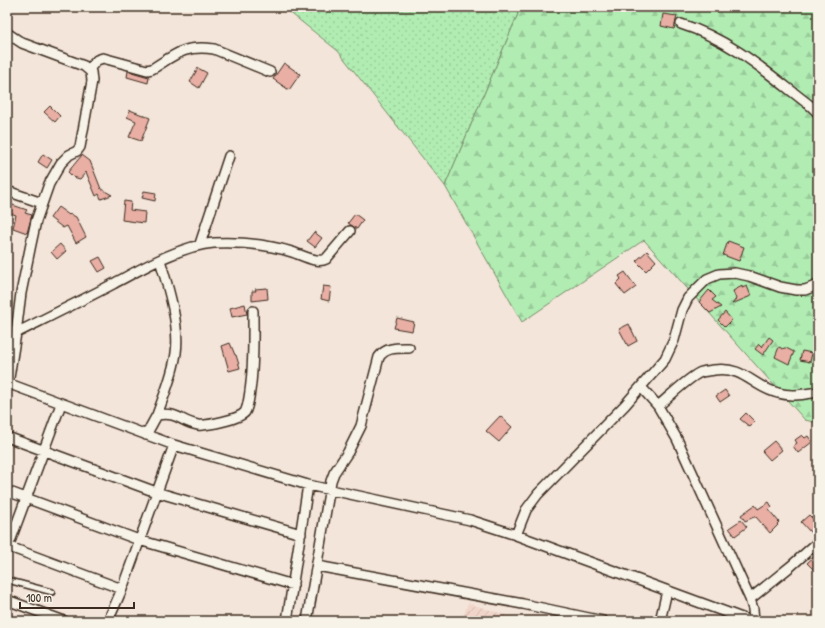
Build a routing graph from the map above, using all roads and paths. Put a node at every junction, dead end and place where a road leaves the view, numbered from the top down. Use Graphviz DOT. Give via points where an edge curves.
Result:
graph roads {
  1 [pos="681,24"];
  2 [pos="7,33"];
  3 [pos="89,69"];
  4 [pos="270,72"];
  5 [pos="818,113"];
  6 [pos="229,156"];
  7 [pos="7,191"];
  8 [pos="42,203"];
  9 [pos="350,231"];
  10 [pos="200,244"];
  11 [pos="160,260"];
  12 [pos="818,285"];
  13 [pos="254,311"];
  14 [pos="16,333"];
  15 [pos="408,348"];
  16 [pos="8,384"];
  17 [pos="641,387"];
  18 [pos="818,392"];
  19 [pos="60,404"];
  20 [pos="658,406"];
  21 [pos="157,415"];
  22 [pos="146,435"];
  23 [pos="7,437"];
  24 [pos="174,445"];
  25 [pos="43,450"];
  26 [pos="308,485"];
  27 [pos="329,490"];
  28 [pos="7,491"];
  29 [pos="156,492"];
  30 [pos="26,498"];
  31 [pos="301,534"];
  32 [pos="516,535"];
  33 [pos="139,540"];
  34 [pos="818,542"];
  35 [pos="7,546"];
  36 [pos="316,566"];
  37 [pos="7,580"];
  38 [pos="293,585"];
  39 [pos="122,589"];
  40 [pos="667,591"];
  41 [pos="52,592"];
  42 [pos="750,599"];
  43 [pos="7,600"];
  44 [pos="64,621"];
  45 [pos="108,621"];
  46 [pos="287,621"];
  47 [pos="307,621"];
  48 [pos="603,621"];
  49 [pos="660,621"];
  50 [pos="750,621"];
  51 [pos="754,621"];
  1 -- 5 [label="street" via="713,36 737,50"];
  2 -- 3 [label="street" via="22,44"];
  3 -- 4 [label="street" via="97,60 103,58 147,70 187,49 207,48"];
  3 -- 8 [label="street" via="92,81 80,148 61,163"];
  6 -- 10 [label="street"];
  7 -- 8 [label="street"];
  8 -- 14 [label="street" via="22,286"];
  9 -- 10 [label="street" via="323,261 268,245"];
  10 -- 11 [label="street"];
  11 -- 14 [label="street"];
  11 -- 21 [label="street" via="176,324 176,352"];
  12 -- 17 [label="street" via="796,290 735,273 719,274 707,279 688,298 680,315 669,353"];
  13 -- 21 [label="street" via="253,370 248,402 243,414 198,425 167,413"];
  14 -- 16 [label="street"];
  15 -- 27 [label="street" via="390,349 379,357 361,426 334,473"];
  16 -- 19 [label="street"];
  17 -- 20 [label="street"];
  17 -- 32 [label="street" via="538,494 526,510"];
  18 -- 20 [label="street" via="793,395 777,393 738,372 720,369 694,376"];
  19 -- 22 [label="street"];
  19 -- 25 [label="street"];
  20 -- 42 [label="street" via="677,439"];
  21 -- 22 [label="street"];
  22 -- 24 [label="street"];
  23 -- 25 [label="street"];
  24 -- 26 [label="street"];
  24 -- 29 [label="street"];
  25 -- 29 [label="street"];
  25 -- 30 [label="street"];
  26 -- 27 [label="street"];
  26 -- 31 [label="street"];
  27 -- 32 [label="street" via="470,520"];
  27 -- 36 [label="street"];
  28 -- 30 [label="street"];
  29 -- 31 [label="street"];
  29 -- 33 [label="street"];
  30 -- 33 [label="street"];
  30 -- 35 [label="street"];
  31 -- 38 [label="street"];
  32 -- 40 [label="street"];
  33 -- 38 [label="street"];
  33 -- 39 [label="street"];
  34 -- 42 [label="street"];
  35 -- 39 [label="street"];
  36 -- 47 [label="street"];
  36 -- 48 [label="street"];
  37 -- 41 [label="lane"];
  38 -- 46 [label="street"];
  39 -- 45 [label="street"];
  40 -- 49 [label="street"];
  40 -- 50 [label="street"];
  42 -- 51 [label="street"];
  43 -- 44 [label="street"];
}
